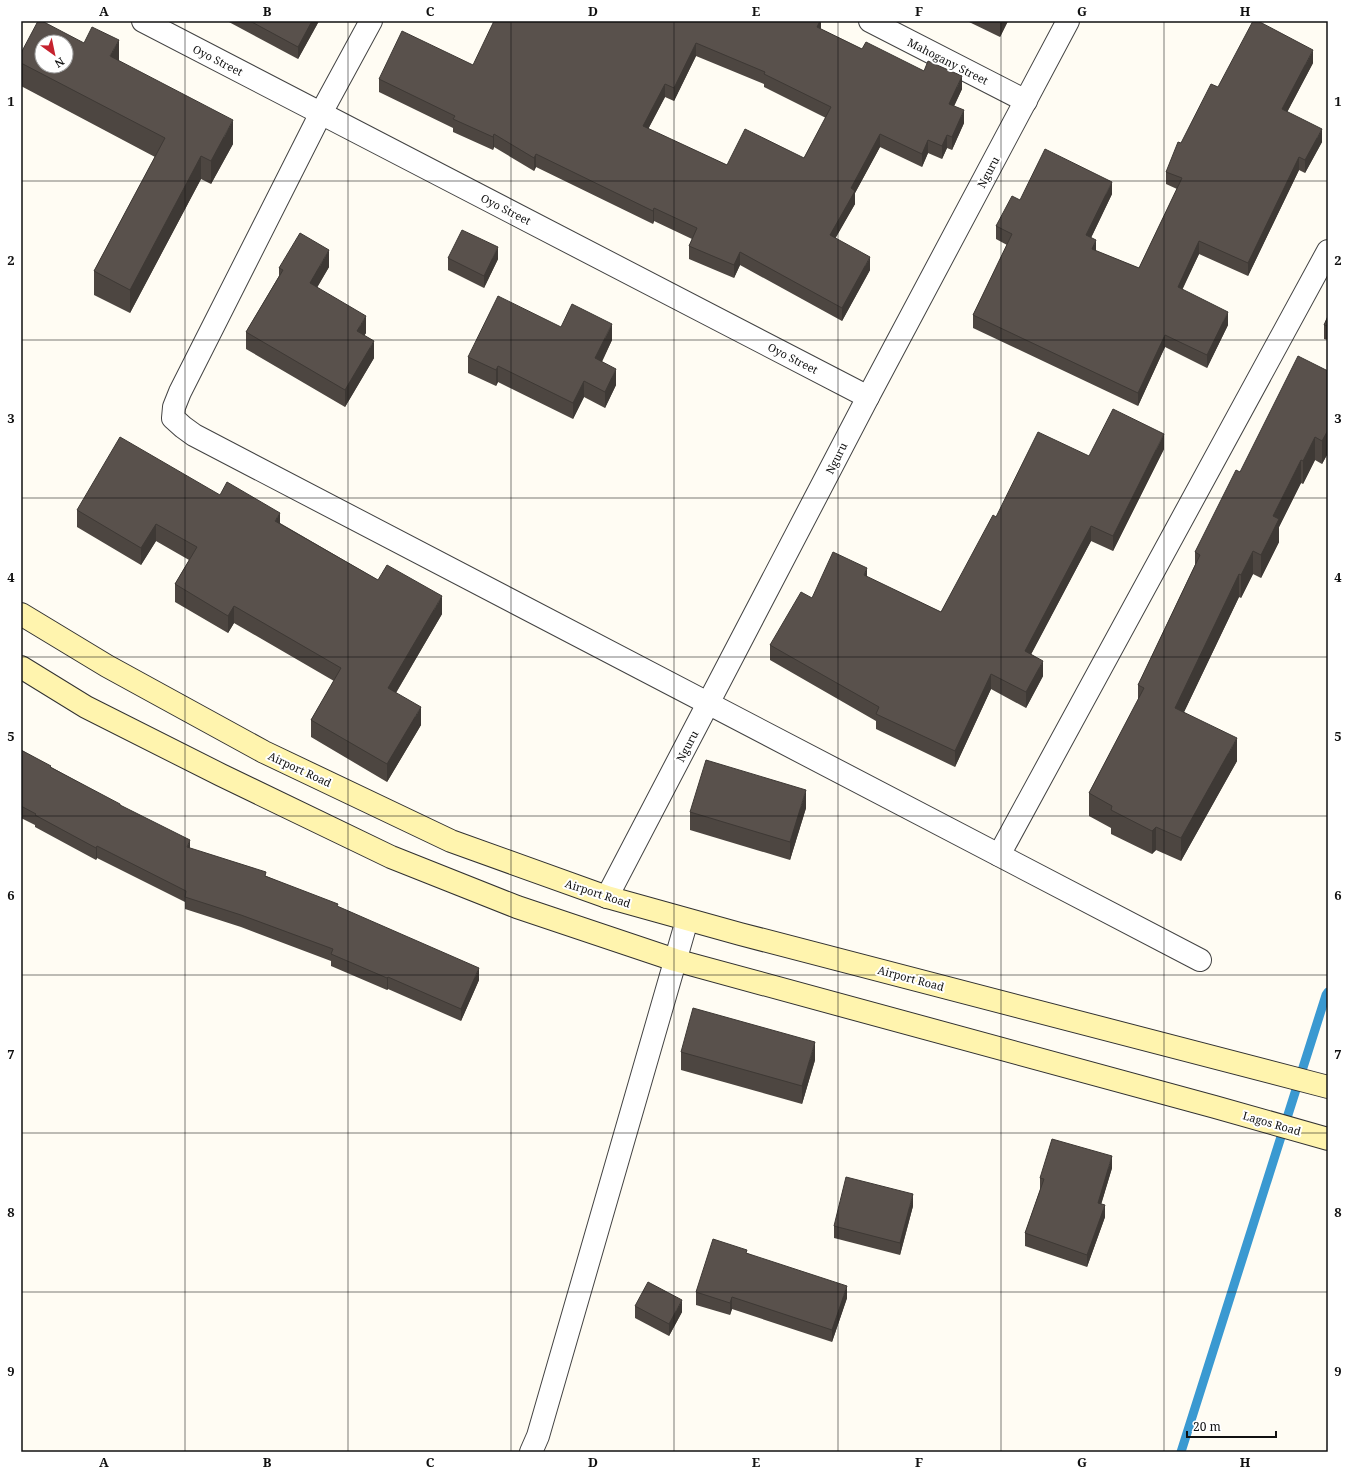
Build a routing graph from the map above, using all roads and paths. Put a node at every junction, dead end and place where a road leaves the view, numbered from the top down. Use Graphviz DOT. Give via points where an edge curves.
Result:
graph roads {
  1 [pos="143,21"];
  2 [pos="371,21"];
  3 [pos="870,21"];
  4 [pos="1068,21"];
  5 [pos="1026,101"];
  6 [pos="321,113"];
  7 [pos="1328,252"];
  8 [pos="868,397"];
  9 [pos="21,614"];
  10 [pos="21,667"];
  11 [pos="708,704"];
  12 [pos="999,855"];
  13 [pos="607,897"];
  14 [pos="687,920"];
  15 [pos="675,960"];
  16 [pos="1200,960"];
  17 [pos="1328,1087"];
  18 [pos="1328,1139"];
  19 [pos="531,1452"];
  1 -- 6 [label="street, Oyo Street"];
  2 -- 6 [label="street"];
  3 -- 5 [label="street, Mahogany Street"];
  4 -- 5 [label="street, Nguru"];
  5 -- 8 [label="street, Nguru"];
  6 -- 8 [label="street, Oyo Street"];
  6 -- 11 [label="street" via="180,392 173,418 194,435"];
  7 -- 12 [label="street"];
  8 -- 11 [label="street, Nguru"];
  9 -- 13 [label="main road, Airport Road" via="107,666 264,752 451,841"];
  10 -- 15 [label="main road" via="86,707 391,857 517,907"];
  11 -- 12 [label="street"];
  11 -- 13 [label="street, Nguru"];
  12 -- 16 [label="street"];
  13 -- 14 [label="main road, Airport Road"];
  14 -- 15 [label="street"];
  14 -- 17 [label="main road, Airport Road"];
  15 -- 18 [label="main road, Lagos Road"];
  15 -- 19 [label="street"];
}
